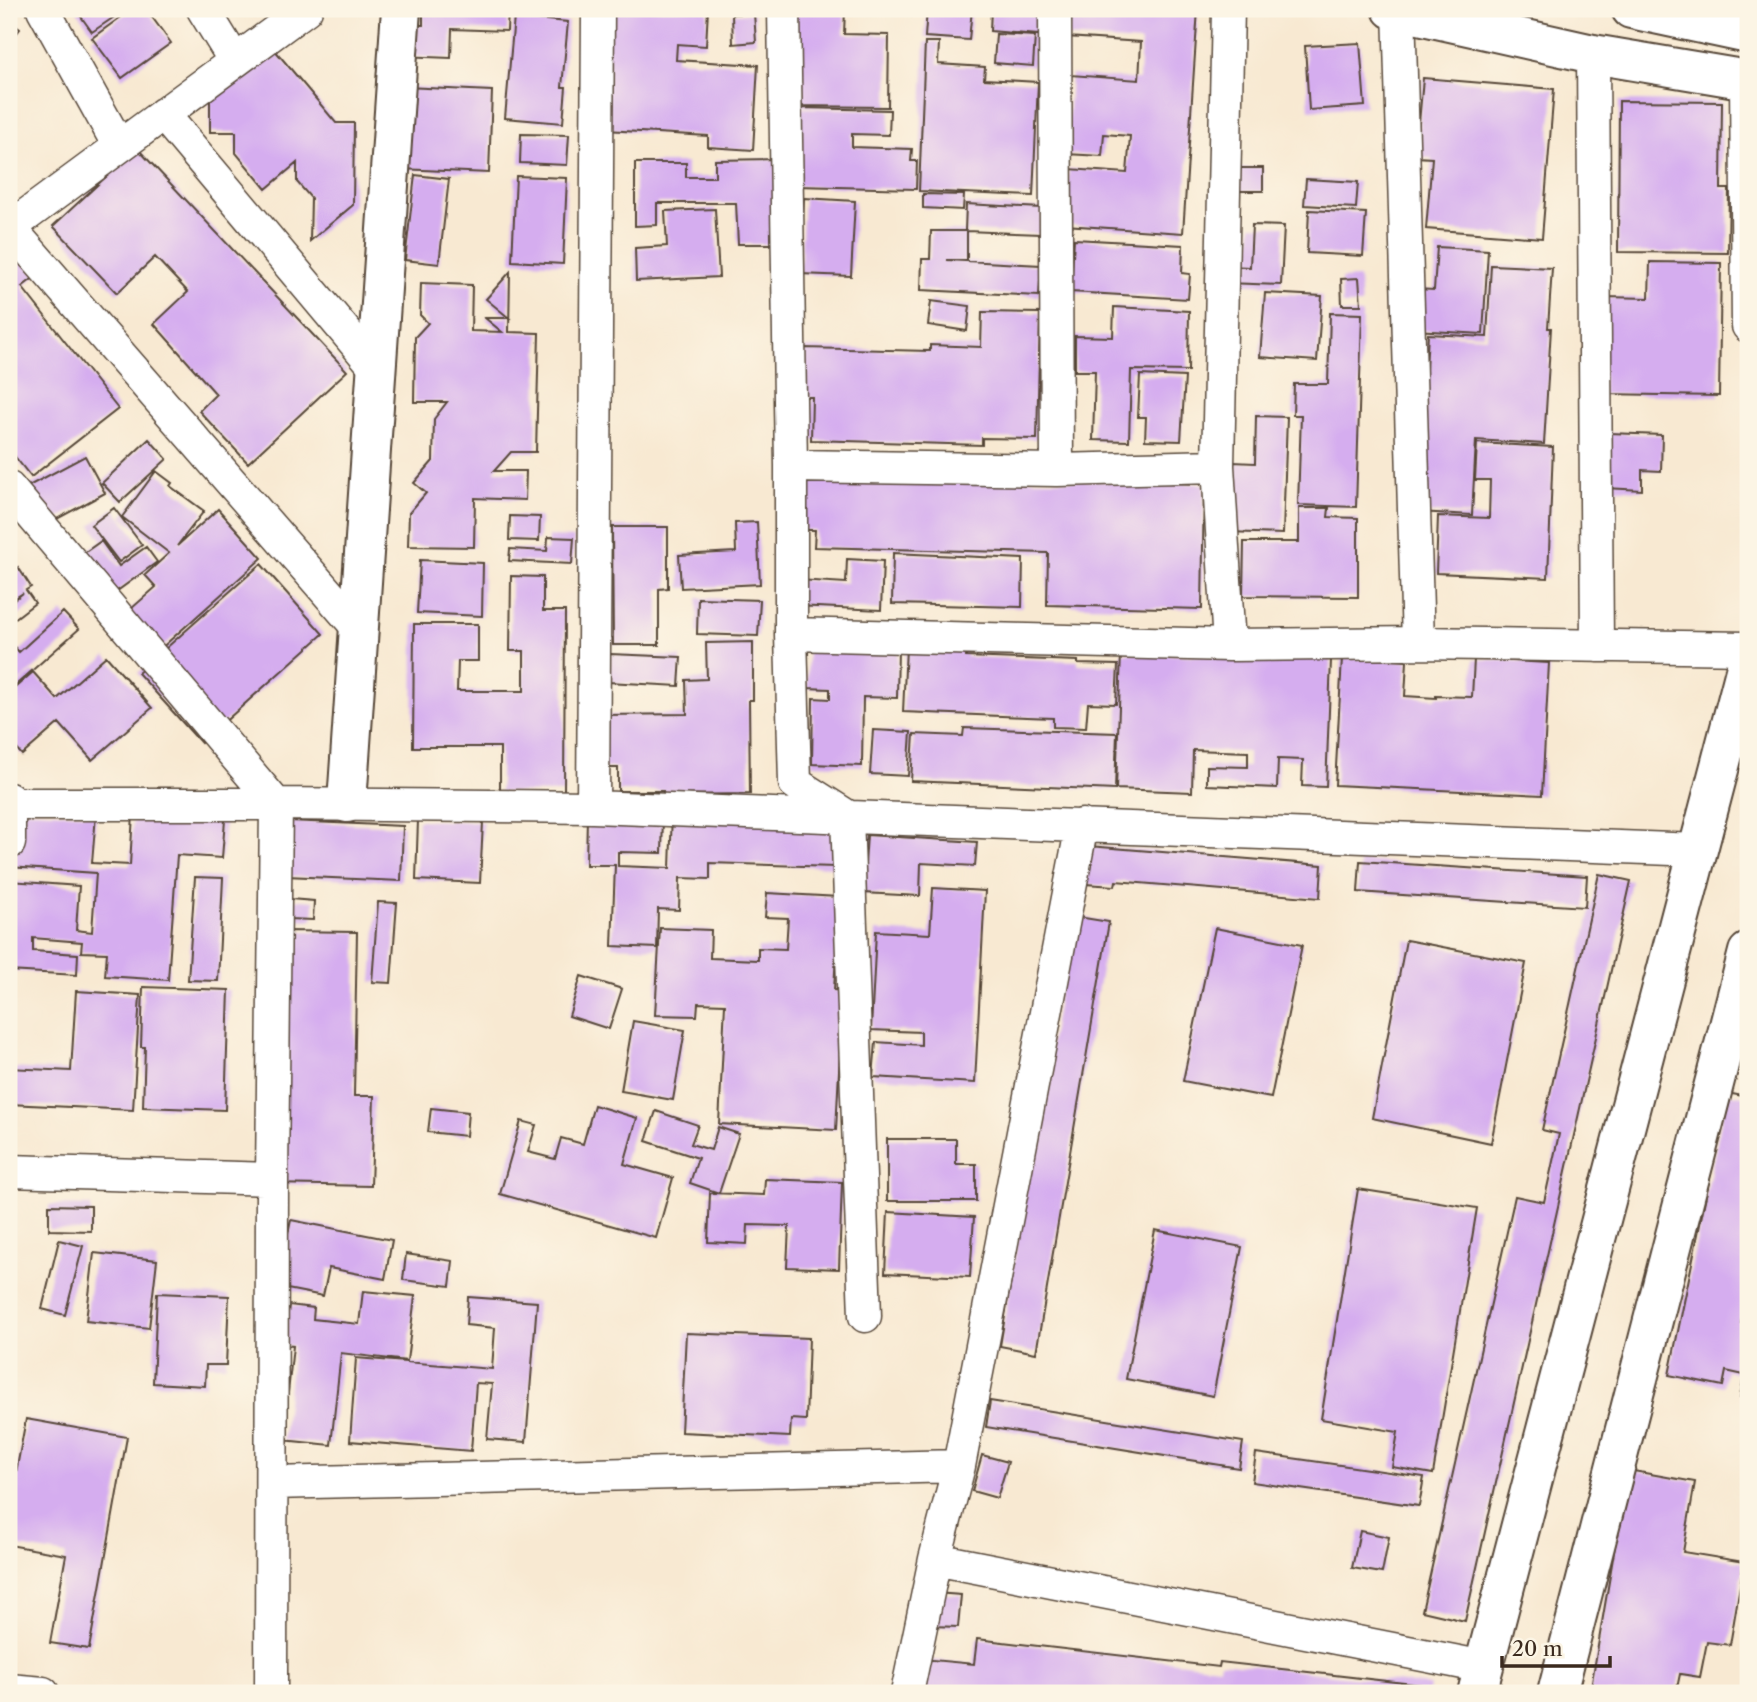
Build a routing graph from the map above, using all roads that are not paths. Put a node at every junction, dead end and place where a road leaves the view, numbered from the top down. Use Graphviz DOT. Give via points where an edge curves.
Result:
graph roads {
  1 [pos="43,9"];
  2 [pos="203,9"];
  3 [pos="306,9"];
  4 [pos="401,9"];
  5 [pos="598,9"];
  6 [pos="784,9"];
  7 [pos="1055,9"];
  8 [pos="1228,9"];
  9 [pos="1397,9"];
  10 [pos="1631,9"];
  11 [pos="1748,34"];
  12 [pos="1593,54"];
  13 [pos="235,61"];
  14 [pos="1747,80"];
  15 [pos="163,114"];
  16 [pos="119,146"];
  17 [pos="9,227"];
  18 [pos="1748,326"];
  19 [pos="376,368"];
  20 [pos="791,466"];
  21 [pos="1218,466"];
  22 [pos="1056,470"];
  23 [pos="9,488"];
  24 [pos="359,628"];
  25 [pos="791,634"];
  26 [pos="1418,643"];
  27 [pos="1228,645"];
  28 [pos="1597,646"];
  29 [pos="1748,648"];
  30 [pos="1748,659"];
  31 [pos="9,803"];
  32 [pos="347,803"];
  33 [pos="276,804"];
  34 [pos="593,807"];
  35 [pos="847,816"];
  36 [pos="1082,825"];
  37 [pos="9,843"];
  38 [pos="1698,850"];
  39 [pos="1748,952"];
  40 [pos="9,1171"];
  41 [pos="272,1179"];
  42 [pos="865,1317"];
  43 [pos="959,1466"];
  44 [pos="272,1483"];
  45 [pos="935,1559"];
  46 [pos="1480,1680"];
  47 [pos="9,1690"];
  48 [pos="43,1693"];
  49 [pos="271,1693"];
  50 [pos="907,1693"];
  51 [pos="1557,1693"];
  1 -- 16 [label="street"];
  2 -- 13 [label="street"];
  3 -- 13 [label="street"];
  4 -- 19 [label="main road"];
  5 -- 34 [label="street"];
  6 -- 20 [label="street"];
  7 -- 22 [label="street"];
  8 -- 21 [label="street"];
  9 -- 12 [label="main road"];
  9 -- 26 [label="street"];
  10 -- 11 [label="main road"];
  12 -- 14 [label="main road"];
  12 -- 28 [label="street"];
  13 -- 15 [label="street"];
  14 -- 18 [label="street"];
  15 -- 16 [label="street"];
  15 -- 19 [label="street"];
  16 -- 17 [label="street"];
  17 -- 24 [label="street"];
  19 -- 24 [label="main road"];
  20 -- 22 [label="street"];
  20 -- 25 [label="street"];
  21 -- 22 [label="street"];
  21 -- 27 [label="street"];
  23 -- 33 [label="street"];
  24 -- 32 [label="main road"];
  25 -- 27 [label="street"];
  25 -- 35 [label="street" via="796,783"];
  26 -- 27 [label="street"];
  26 -- 28 [label="street"];
  28 -- 29 [label="street"];
  30 -- 38 [label="main road"];
  31 -- 33 [label="street"];
  31 -- 37 [label="street"];
  32 -- 33 [label="street"];
  32 -- 34 [label="street"];
  33 -- 41 [label="street"];
  34 -- 35 [label="street"];
  35 -- 36 [label="street"];
  35 -- 42 [label="street"];
  36 -- 38 [label="street"];
  36 -- 43 [label="street"];
  38 -- 46 [label="main road"];
  39 -- 51 [label="main road"];
  40 -- 41 [label="street"];
  41 -- 44 [label="street"];
  43 -- 44 [label="street"];
  43 -- 45 [label="street"];
  44 -- 49 [label="street"];
  45 -- 46 [label="street"];
  45 -- 50 [label="street"];
  47 -- 48 [label="street"];
}
